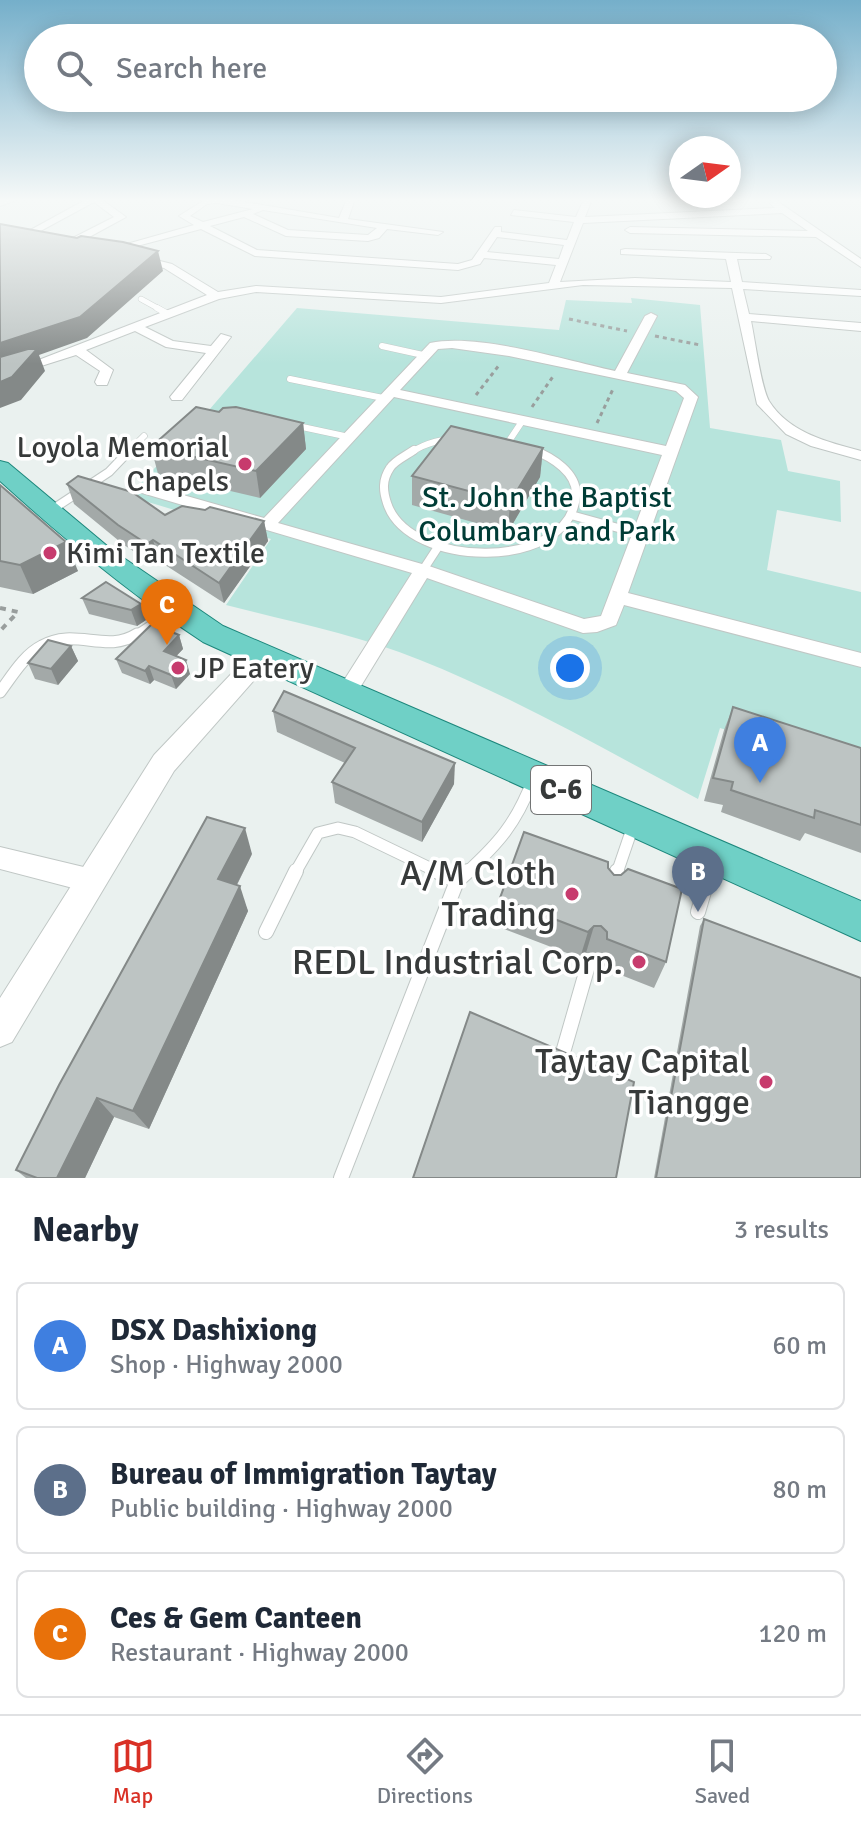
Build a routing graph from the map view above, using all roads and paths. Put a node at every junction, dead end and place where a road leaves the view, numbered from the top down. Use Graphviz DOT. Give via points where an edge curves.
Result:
graph roads {
  1 [pos="117,254"];
  2 [pos="274,254"];
  3 [pos="418,254"];
  4 [pos="566,254"];
  5 [pos="625,254"];
  6 [pos="677,254"];
  7 [pos="482,255"];
  8 [pos="731,256"];
  9 [pos="766,257"];
  10 [pos="412,261"];
  11 [pos="563,263"];
  12 [pos="624,281"];
  13 [pos="737,285"];
  14 [pos="553,286"];
  15 [pos="861,293"];
  16 [pos="216,296"];
  17 [pos="141,299"];
  18 [pos="168,314"];
  19 [pos="651,316"];
  20 [pos="744,317"];
  21 [pos="135,327"];
  22 [pos="861,327"];
  23 [pos="225,337"];
  24 [pos="382,346"];
  25 [pos="77,350"];
  26 [pos="214,350"];
  27 [pos="509,352"];
  28 [pos="423,355"];
  29 [pos="562,363"];
  30 [pos="6,374"];
  31 [pos="620,374"];
  32 [pos="290,379"];
  33 [pos="102,382"];
  34 [pos="0,384"];
  35 [pos="386,395"];
  36 [pos="177,397"];
  37 [pos="466,408"];
  38 [pos="523,420"];
  39 [pos="278,422"];
  40 [pos="592,435"];
  41 [pos="144,436"];
  42 [pos="349,437"];
  43 [pos="509,441"];
  44 [pos="671,452"];
  45 [pos="861,456"];
  46 [pos="0,468"];
  47 [pos="148,490"];
  48 [pos="49,512"];
  49 [pos="571,515"];
  50 [pos="267,525"];
  51 [pos="640,534"];
  52 [pos="438,547"];
  53 [pos="423,570"];
  54 [pos="617,597"];
  55 [pos="0,608"];
  56 [pos="174,610"];
  57 [pos="0,631"];
  58 [pos="262,656"];
  59 [pos="861,660"];
  60 [pos="0,692"];
  61 [pos="346,693"];
  62 [pos="534,779"];
  63 [pos="635,823"];
  64 [pos="714,857"];
  65 [pos="0,858"];
  66 [pos="92,881"];
  67 [pos="457,881"];
  68 [pos="609,894"];
  69 [pos="698,912"];
  70 [pos="861,921"];
  71 [pos="266,932"];
  72 [pos="589,962"];
  73 [pos="0,1030"];
  74 [pos="564,1049"];
  75 [pos="341,1178"];
  1 -- 16 [label="street" via="168,266"];
  2 -- 10 [label="street"];
  3 -- 10 [label="street"];
  4 -- 11 [label="street"];
  5 -- 12 [label="street"];
  6 -- 8 [label="street"];
  7 -- 10 [label="street" via="458,267"];
  7 -- 11 [label="street"];
  8 -- 9 [label="street"];
  8 -- 13 [label="street"];
  11 -- 14 [label="street"];
  12 -- 13 [label="street"];
  12 -- 14 [label="street"];
  13 -- 15 [label="street"];
  13 -- 20 [label="street"];
  14 -- 16 [label="street" via="441,300 275,287"];
  16 -- 18 [label="street"];
  17 -- 18 [label="lane"];
  18 -- 21 [label="street"];
  19 -- 31 [label="street"];
  20 -- 22 [label="street"];
  20 -- 45 [label="street" via="762,401 774,416 816,443"];
  21 -- 25 [label="street"];
  21 -- 26 [label="street" via="170,344"];
  23 -- 26 [label="street"];
  24 -- 28 [label="lane"];
  25 -- 30 [label="street"];
  25 -- 33 [label="street" via="107,370"];
  26 -- 36 [label="street"];
  27 -- 28 [label="street" via="443,344"];
  27 -- 29 [label="street"];
  27 -- 37 [label="path"];
  28 -- 35 [label="street"];
  29 -- 31 [label="street"];
  29 -- 38 [label="path"];
  30 -- 34 [label="street"];
  31 -- 40 [label="path"];
  31 -- 44 [label="street" via="688,392 691,397"];
  32 -- 35 [label="lane"];
  35 -- 37 [label="street"];
  35 -- 42 [label="street"];
  37 -- 38 [label="street"];
  38 -- 40 [label="street"];
  38 -- 43 [label="lane"];
  39 -- 42 [label="lane"];
  40 -- 44 [label="street"];
  41 -- 48 [label="lane" via="109,472"];
  42 -- 50 [label="street"];
  43 -- 49 [label="lane" via="546,455 570,478 575,497"];
  43 -- 52 [label="lane" via="438,441 403,457 388,472 381,490 391,518 410,535"];
  44 -- 51 [label="street"];
  46 -- 48 [label="main road, C-6"];
  47 -- 50 [label="street"];
  48 -- 56 [label="main road, C-6"];
  49 -- 51 [label="lane"];
  49 -- 52 [label="lane" via="546,539 519,549 470,553"];
  50 -- 53 [label="street"];
  51 -- 54 [label="street"];
  52 -- 53 [label="lane"];
  53 -- 54 [label="street" via="583,626 609,620"];
  53 -- 61 [label="street"];
  54 -- 59 [label="street"];
  55 -- 57 [label="path" via="18,612"];
  56 -- 58 [label="main road, C-6"];
  56 -- 60 [label="lane" via="123,643 65,638 41,646"];
  58 -- 61 [label="main road, C-6"];
  58 -- 66 [label="street" via="164,763"];
  61 -- 62 [label="main road, C-6"];
  62 -- 63 [label="main road, C-6"];
  62 -- 67 [label="lane" via="504,835"];
  63 -- 64 [label="main road, C-6"];
  63 -- 68 [label="lane"];
  64 -- 69 [label="lane"];
  64 -- 70 [label="main road, C-6"];
  65 -- 66 [label="street"];
  66 -- 73 [label="street"];
  67 -- 71 [label="lane" via="355,832 338,828 318,833"];
  67 -- 75 [label="lane"];
  72 -- 74 [label="lane"];
}
